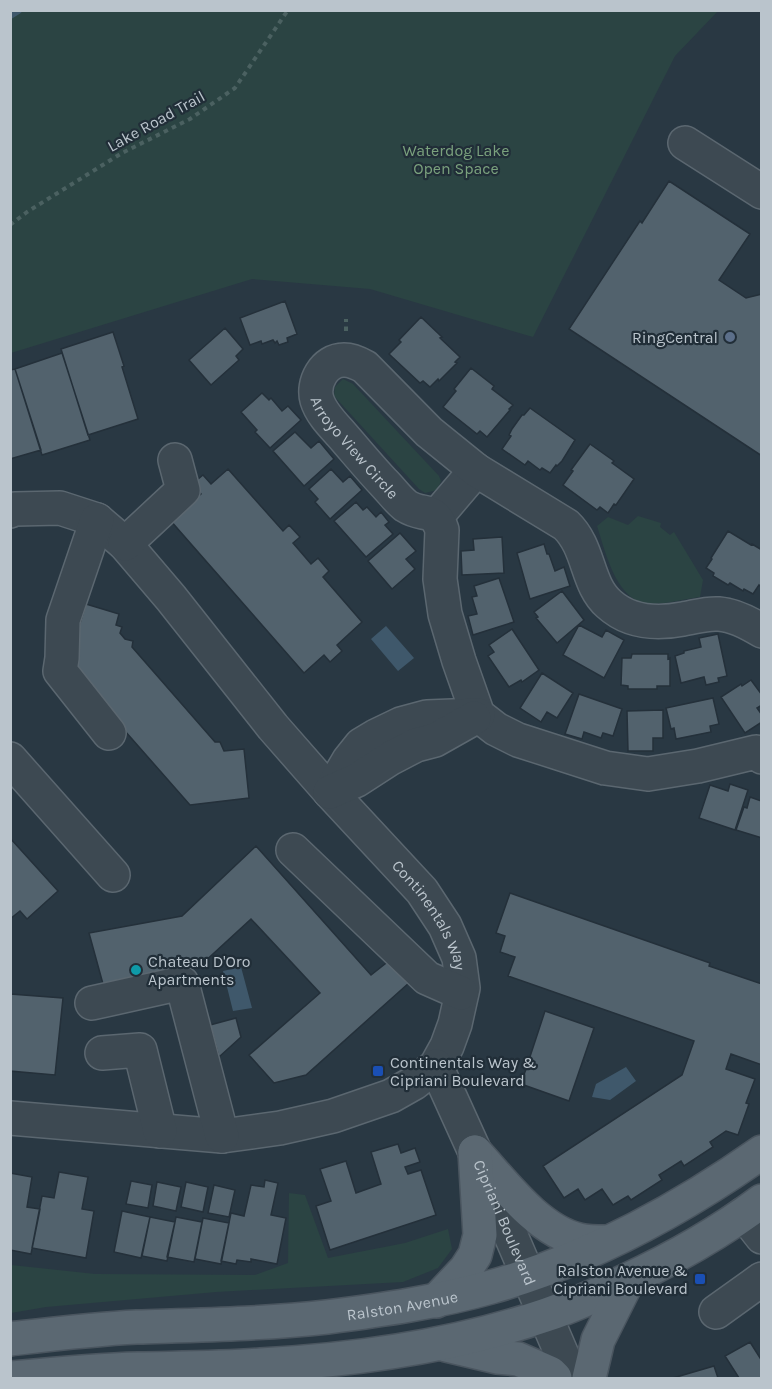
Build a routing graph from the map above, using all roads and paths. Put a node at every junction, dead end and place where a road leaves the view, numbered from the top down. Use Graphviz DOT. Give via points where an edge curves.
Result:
graph roads {
  1 [pos="288,10"];
  2 [pos="685,143"];
  3 [pos="762,192"];
  4 [pos="10,225"];
  5 [pos="175,460"];
  6 [pos="476,470"];
  7 [pos="12,515"];
  8 [pos="436,517"];
  9 [pos="97,520"];
  10 [pos="125,544"];
  11 [pos="762,631"];
  12 [pos="478,715"];
  13 [pos="110,734"];
  14 [pos="760,753"];
  15 [pos="10,759"];
  16 [pos="330,792"];
  17 [pos="293,850"];
  18 [pos="113,875"];
  19 [pos="461,993"];
  20 [pos="92,1003"];
  21 [pos="102,1053"];
  22 [pos="436,1066"];
  23 [pos="10,1118"];
  24 [pos="160,1131"];
  25 [pos="222,1136"];
  26 [pos="475,1152"];
  27 [pos="762,1152"];
  28 [pos="756,1217"];
  29 [pos="606,1242"];
  30 [pos="527,1276"];
  31 [pos="628,1280"];
  32 [pos="762,1280"];
  33 [pos="436,1301"];
  34 [pos="716,1312"];
  35 [pos="546,1315"];
  36 [pos="10,1339"];
  37 [pos="438,1343"];
  38 [pos="12,1378"];
  39 [pos="555,1378"];
  40 [pos="572,1378"];
  41 [pos="589,1378"];
  1 -- 4 [label="path, Lake Road Trail" via="235,88 190,119 123,153"];
  2 -- 3 [label="street"];
  5 -- 10 [label="street" via="183,490"];
  6 -- 8 [label="street"];
  6 -- 8 [label="street, Arroyo View Circle" via="429,432 365,367 354,361 338,360 320,375 315,390 324,414 401,501"];
  6 -- 11 [label="street, Arroyo View Circle" via="574,532 601,595 618,610 638,620 662,622 722,614"];
  7 -- 9 [label="street, Continentals Way" via="60,508"];
  8 -- 12 [label="street" via="442,530 440,579 445,614"];
  9 -- 10 [label="street, Continentals Way"];
  9 -- 13 [label="street" via="63,620 60,671"];
  10 -- 16 [label="street, Continentals Way"];
  12 -- 14 [label="street" via="518,740 605,768 648,774"];
  12 -- 16 [label="street" via="426,717 376,736 361,745"];
  15 -- 18 [label="street"];
  16 -- 19 [label="street, Continentals Way" via="422,891 445,926 459,958"];
  17 -- 19 [label="street" via="428,978"];
  19 -- 22 [label="street, Continentals Way" via="455,1024"];
  20 -- 25 [label="street" via="182,983"];
  21 -- 24 [label="street" via="140,1050"];
  22 -- 25 [label="street, Continentals Way" via="391,1095 333,1116"];
  22 -- 26 [label="street, Cipriani Boulevard"];
  23 -- 24 [label="street, Continentals Way"];
  24 -- 25 [label="street, Continentals Way"];
  26 -- 29 [label="main road" via="535,1217 558,1233"];
  26 -- 30 [label="street, Cipriani Boulevard"];
  26 -- 33 [label="main road" via="480,1235 475,1255"];
  27 -- 29 [label="main road, Ralston Avenue" via="680,1205"];
  28 -- 31 [label="main road"];
  29 -- 30 [label="main road, Ralston Avenue"];
  30 -- 33 [label="main road, Ralston Avenue"];
  30 -- 35 [label="street, Cipriani Boulevard"];
  31 -- 35 [label="main road"];
  31 -- 41 [label="main road" via="598,1340"];
  32 -- 34 [label="street"];
  33 -- 36 [label="main road, Ralston Avenue" via="325,1317"];
  35 -- 37 [label="main road"];
  35 -- 40 [label="street, Cipriani Boulevard"];
  37 -- 38 [label="main road" via="314,1361"];
  37 -- 39 [label="main road" via="518,1359"];
}
